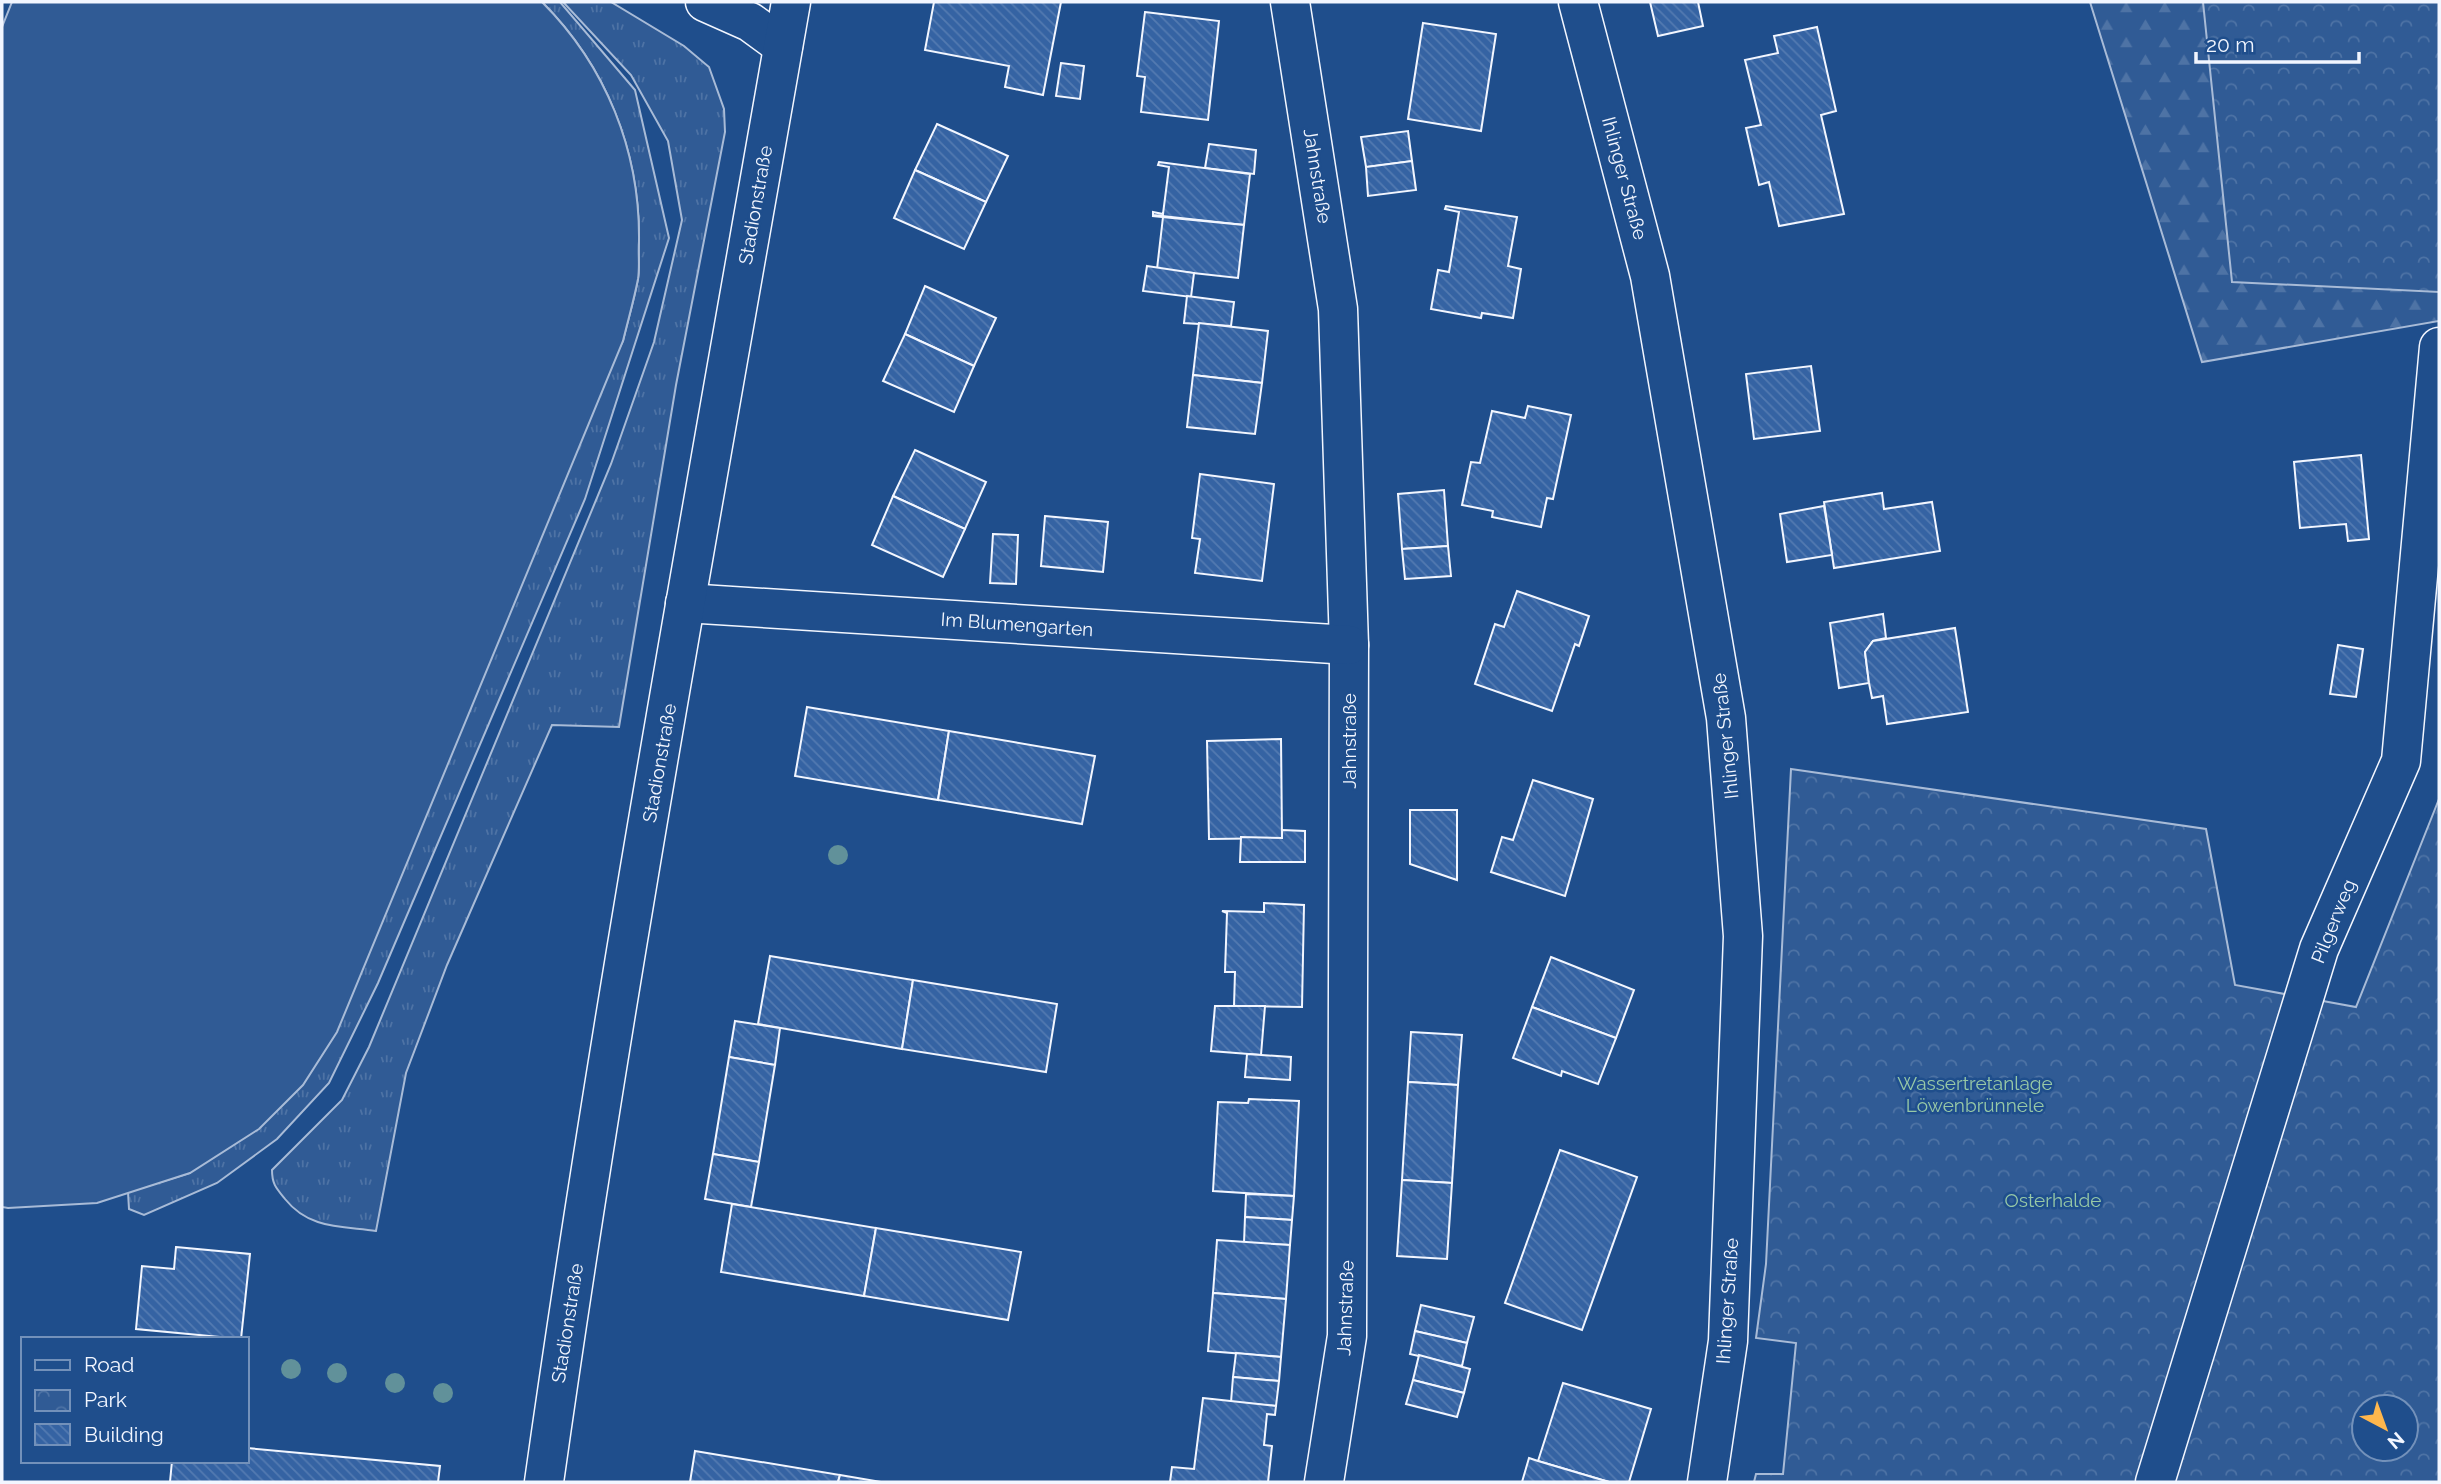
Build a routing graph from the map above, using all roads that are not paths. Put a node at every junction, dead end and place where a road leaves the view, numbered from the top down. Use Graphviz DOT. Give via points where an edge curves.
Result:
graph roads {
  1 [pos="705,2"];
  2 [pos="791,2"];
  3 [pos="1290,2"];
  4 [pos="1578,2"];
  5 [pos="783,46"];
  6 [pos="2439,347"];
  7 [pos="685,603"];
  8 [pos="1349,645"];
  9 [pos="544,1482"];
  10 [pos="1324,1482"];
  11 [pos="1707,1482"];
  12 [pos="2155,1482"];
  1 -- 5 [label="street" via="750,22"];
  2 -- 5 [label="street"];
  3 -- 8 [label="street, Jahnstraße" via="1338,309"];
  4 -- 11 [label="street, Ihlinger Straße" via="1650,276 1726,718 1743,936 1728,1341"];
  5 -- 7 [label="street, Stadionstraße"];
  6 -- 12 [label="street, Pilgerweg" via="2401,761 2319,949"];
  7 -- 8 [label="street, Im Blumengarten"];
  7 -- 9 [label="street, Stadionstraße" via="565,1326"];
  8 -- 10 [label="street, Jahnstraße" via="1347,1336"];
}
